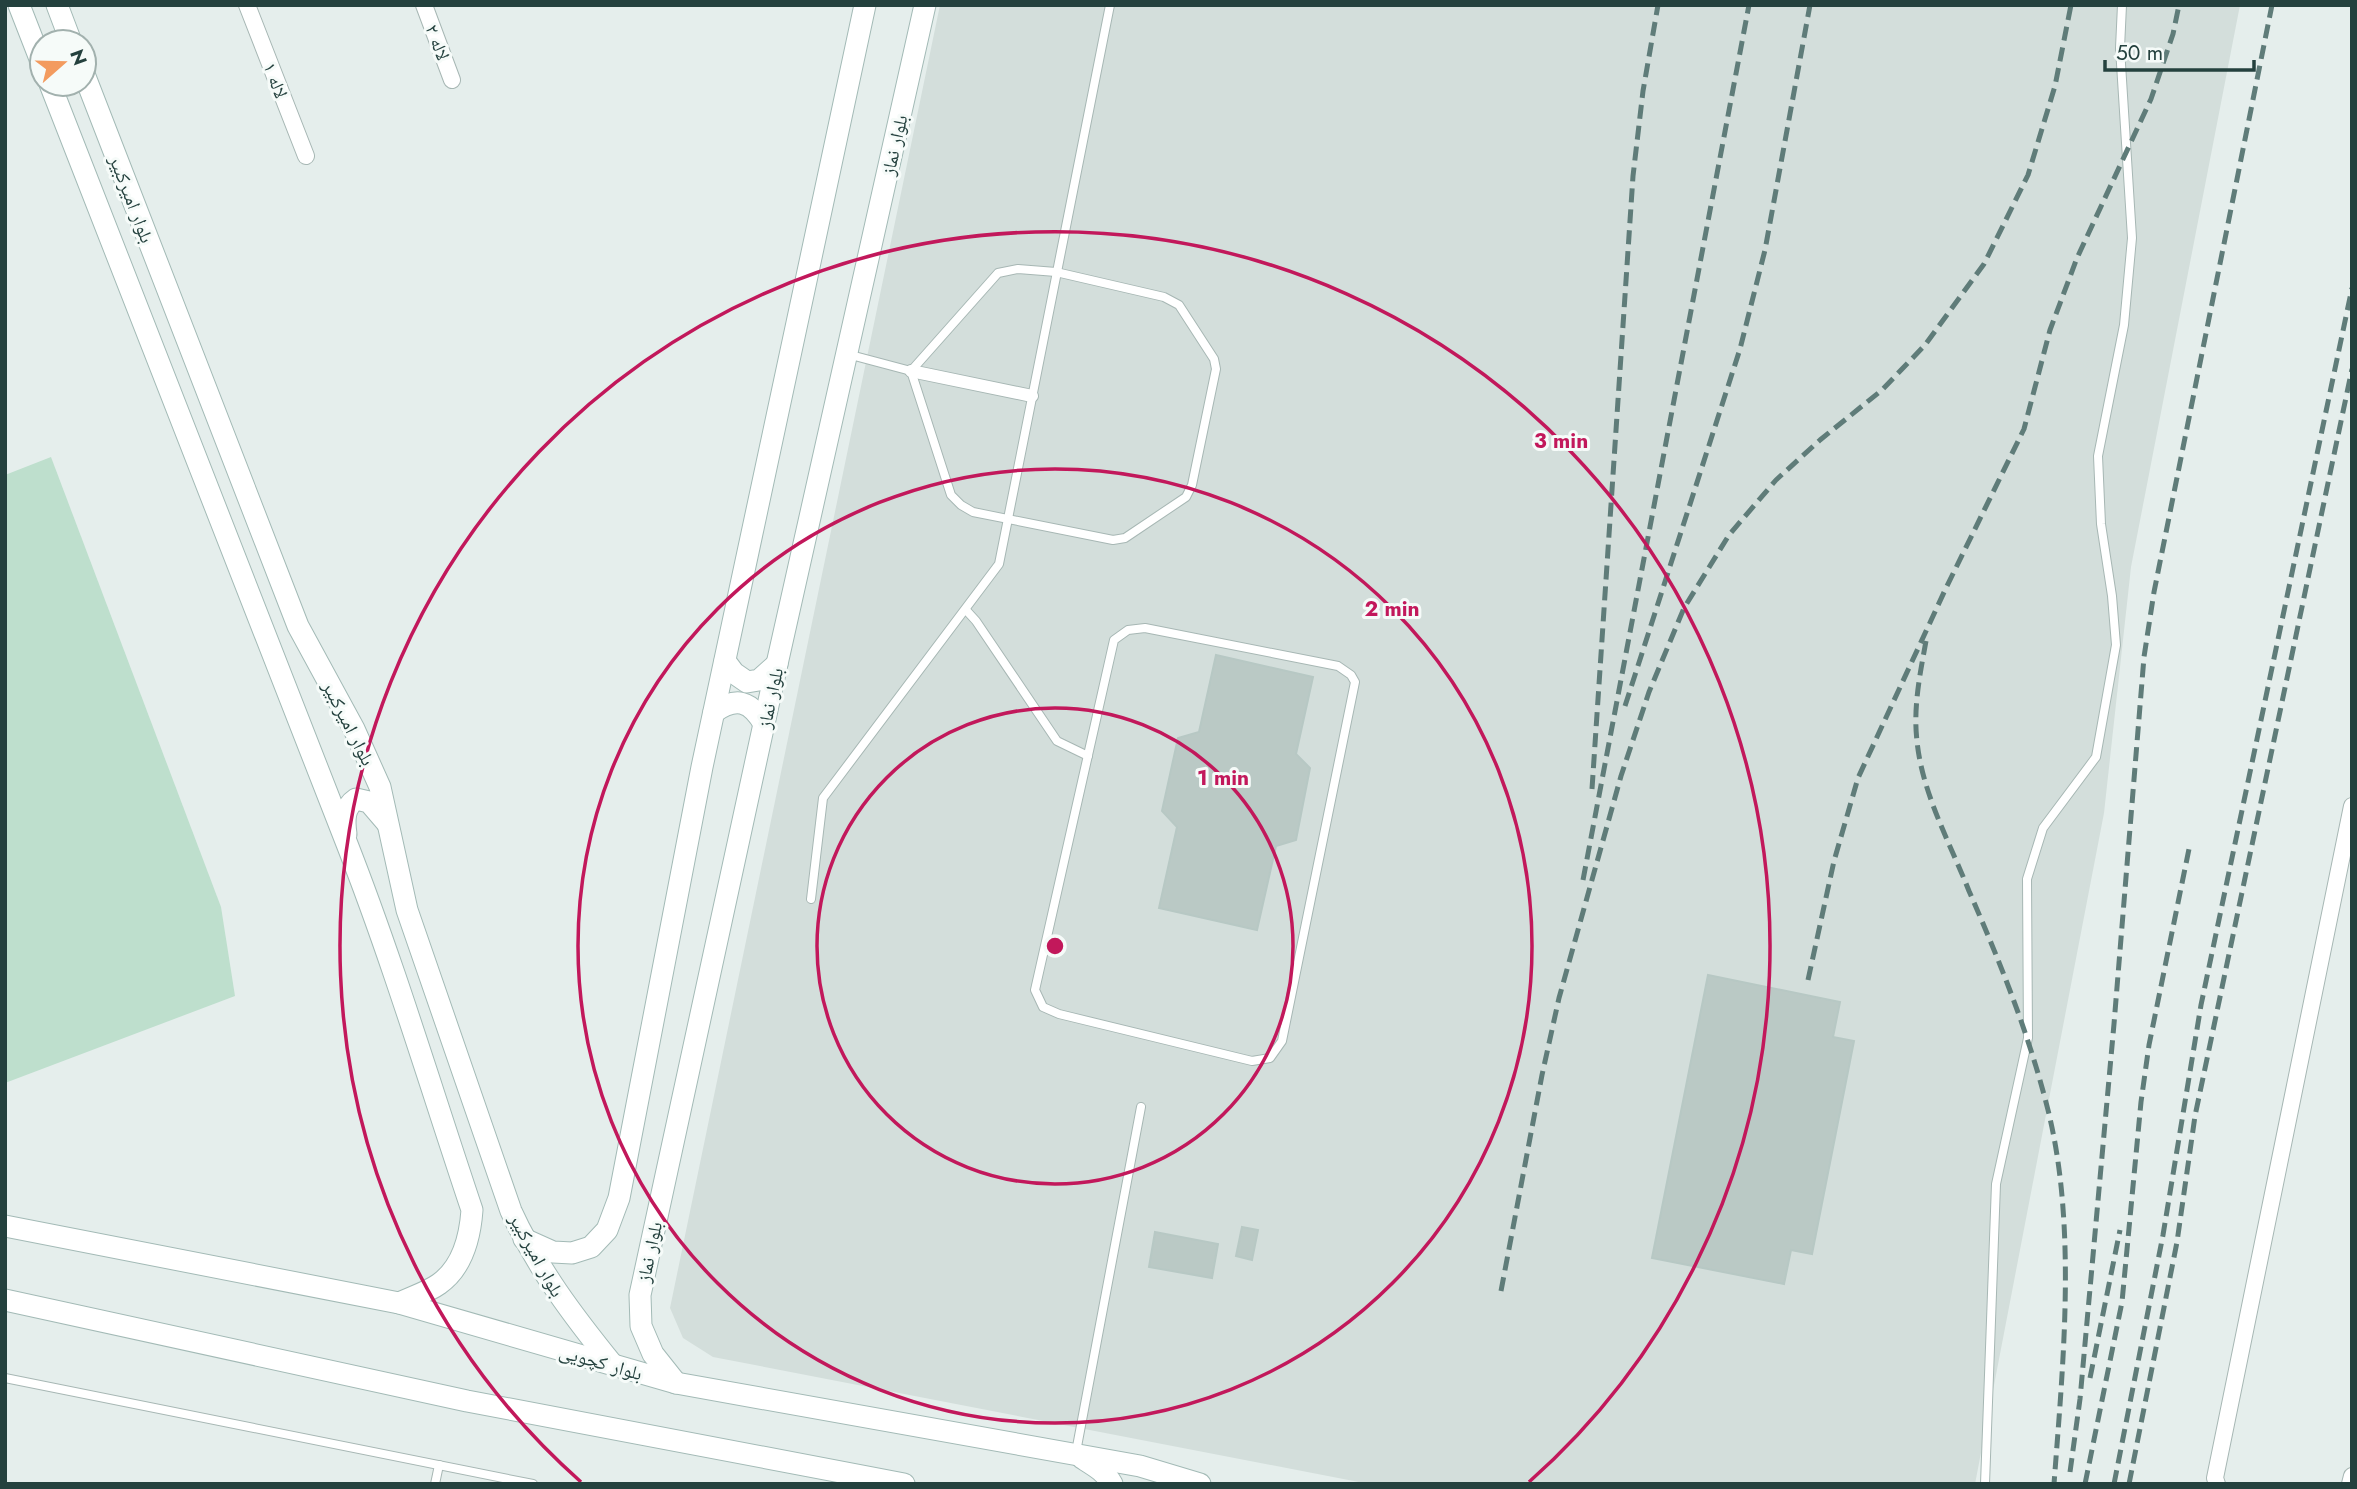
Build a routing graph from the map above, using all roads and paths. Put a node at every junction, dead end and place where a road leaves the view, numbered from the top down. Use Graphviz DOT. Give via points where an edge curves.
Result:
graph roads {
  1 [pos="19,5"];
  2 [pos="57,5"];
  3 [pos="247,5"];
  4 [pos="424,5"];
  5 [pos="865,5"];
  6 [pos="925,5"];
  7 [pos="1110,5"];
  8 [pos="2122,5"];
  9 [pos="28,28"];
  10 [pos="66,28"];
  11 [pos="452,80"];
  12 [pos="55,98"];
  13 [pos="93,98"];
  14 [pos="306,156"];
  15 [pos="1056,272"];
  16 [pos="168,290"];
  17 [pos="135,303"];
  18 [pos="847,354"];
  19 [pos="911,371"];
  20 [pos="1032,396"];
  21 [pos="1008,520"];
  22 [pos="966,610"];
  23 [pos="725,661"];
  24 [pos="777,664"];
  25 [pos="714,712"];
  26 [pos="764,724"];
  27 [pos="1087,756"];
  28 [pos="2352,806"];
  29 [pos="389,824"];
  30 [pos="347,844"];
  31 [pos="811,899"];
  32 [pos="1141,1107"];
  33 [pos="5,1226"];
  34 [pos="524,1239"];
  35 [pos="5,1300"];
  36 [pos="399,1303"];
  37 [pos="613,1365"];
  38 [pos="5,1378"];
  39 [pos="676,1383"];
  40 [pos="1075,1454"];
  41 [pos="439,1465"];
  42 [pos="2352,1476"];
  43 [pos="435,1484"];
  44 [pos="533,1484"];
  45 [pos="904,1484"];
  46 [pos="1112,1484"];
  47 [pos="1200,1484"];
  48 [pos="1984,1484"];
  49 [pos="2217,1484"];
  50 [pos="2350,1484"];
  1 -- 9 [label="main road"];
  2 -- 10 [label="main road"];
  3 -- 14 [label="street, لاله ۱"];
  4 -- 11 [label="street, لاله ۲"];
  5 -- 23 [label="main road"];
  6 -- 18 [label="main road, بلوار نماز"];
  7 -- 15 [label="lane"];
  8 -- 48 [label="lane" via="2120,48 2132,238 2124,325 2098,456 2116,645 2096,757 2043,828 2027,879 2028,1038 1996,1184"];
  12 -- 17 [label="main road, بلوار امیرکبیر"];
  13 -- 16 [label="main road, بلوار امیرکبیر"];
  15 -- 19 [label="lane" via="1018,269 998,273"];
  15 -- 20 [label="lane"];
  15 -- 21 [label="lane" via="1164,296 1179,304 1216,369 1186,497 1125,538 1113,540"];
  16 -- 17 [label="main road"];
  16 -- 29 [label="main road, بلوار امیرکبیر" via="298,626 369,758"];
  17 -- 30 [label="main road, بلوار امیرکبیر"];
  18 -- 19 [label="lane"];
  18 -- 24 [label="main road, بلوار نماز"];
  19 -- 20 [label="street"];
  19 -- 21 [label="lane" via="951,495 973,512"];
  20 -- 21 [label="lane"];
  21 -- 22 [label="lane" via="999,564"];
  22 -- 27 [label="lane" via="1057,741"];
  22 -- 31 [label="lane" via="823,798"];
  23 -- 24 [label="main road" via="747,682 759,680"];
  23 -- 25 [label="main road"];
  24 -- 26 [label="main road, بلوار نماز"];
  25 -- 26 [label="main road" via="727,703 743,702 756,710"];
  25 -- 34 [label="main road" via="619,1198 607,1230 591,1247 553,1252"];
  26 -- 39 [label="main road, بلوار نماز" via="640,1295 641,1326 653,1354"];
  27 -- 27 [label="lane" via="1035,990 1043,1007 1252,1062 1270,1058 1282,1041 1355,682 1351,675 1338,666 1145,628 1128,630 1114,640"];
  28 -- 49 [label="street"];
  29 -- 30 [label="main road" via="369,802 356,799 345,817"];
  29 -- 34 [label="main road, بلوار امیرکبیر" via="407,910"];
  30 -- 36 [label="main road, بلوار امیرکبیر" via="472,1210 470,1235 460,1260 440,1284"];
  32 -- 40 [label="lane"];
  33 -- 36 [label="main road, بلوار کچویی"];
  34 -- 37 [label="main road, بلوار امیرکبیر" via="568,1310"];
  35 -- 45 [label="main road" via="467,1401"];
  36 -- 37 [label="main road, بلوار کچویی"];
  37 -- 39 [label="main road, بلوار کچویی"];
  38 -- 41 [label="lane"];
  39 -- 40 [label="main road, بلوار کچویی"];
  40 -- 46 [label="main road"];
  40 -- 47 [label="main road, بلوار کچویی" via="1140,1466"];
  41 -- 43 [label="lane"];
  41 -- 44 [label="lane"];
  42 -- 50 [label="street"];
}
